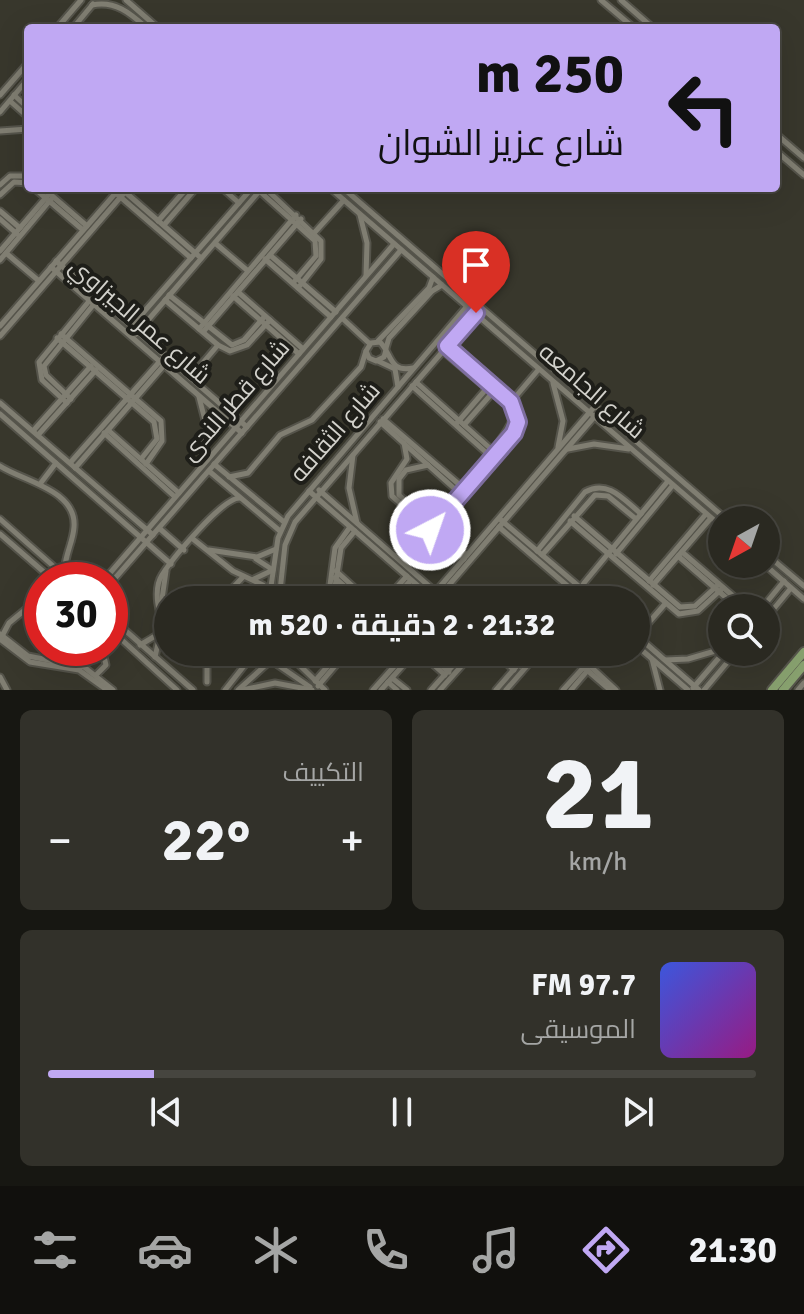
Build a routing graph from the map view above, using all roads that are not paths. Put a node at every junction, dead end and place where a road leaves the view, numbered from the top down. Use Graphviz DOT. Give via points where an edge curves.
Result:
graph roads {
  1 [pos="81,0"];
  2 [pos="126,0"];
  3 [pos="601,0"];
  4 [pos="621,0"];
  5 [pos="94,2"];
  6 [pos="145,23"];
  7 [pos="60,24"];
  8 [pos="78,24"];
  9 [pos="629,24"];
  10 [pos="648,24"];
  11 [pos="24,68"];
  12 [pos="24,84"];
  13 [pos="0,95"];
  14 [pos="12,98"];
  15 [pos="24,106"];
  16 [pos="0,112"];
  17 [pos="24,112"];
  18 [pos="24,129"];
  19 [pos="0,131"];
  20 [pos="780,137"];
  21 [pos="780,154"];
  22 [pos="804,158"];
  23 [pos="804,175"];
  24 [pos="24,176"];
  25 [pos="24,183"];
  26 [pos="0,185"];
  27 [pos="41,192"];
  28 [pos="46,192"];
  29 [pos="118,192"];
  30 [pos="118,192"];
  31 [pos="120,192"];
  32 [pos="120,192"];
  33 [pos="188,192"];
  34 [pos="227,192"];
  35 [pos="255,192"];
  36 [pos="257,192"];
  37 [pos="263,192"];
  38 [pos="335,192"];
  39 [pos="347,192"];
  40 [pos="0,195"];
  41 [pos="50,197"];
  42 [pos="344,200"];
  43 [pos="239,203"];
  44 [pos="0,211"];
  45 [pos="357,212"];
  46 [pos="0,219"];
  47 [pos="297,219"];
  48 [pos="161,223"];
  49 [pos="85,228"];
  50 [pos="20,232"];
  51 [pos="315,232"];
  52 [pos="215,243"];
  53 [pos="394,244"];
  54 [pos="401,250"];
  55 [pos="3,252"];
  56 [pos="266,255"];
  57 [pos="193,256"];
  58 [pos="0,260"];
  59 [pos="199,261"];
  60 [pos="56,266"];
  61 [pos="248,271"];
  62 [pos="434,272"];
  63 [pos="365,277"];
  64 [pos="39,281"];
  65 [pos="298,283"];
  66 [pos="444,285"];
  67 [pos="234,292"];
  68 [pos="167,297"];
  69 [pos="92,302"];
  70 [pos="467,306"];
  71 [pos="476,313"];
  72 [pos="334,314"];
  73 [pos="342,318"];
  74 [pos="266,320"];
  75 [pos="0,326"];
  76 [pos="203,328"];
  77 [pos="129,330"];
  78 [pos="135,335"];
  79 [pos="0,336"];
  80 [pos="61,338"];
  81 [pos="373,343"];
  82 [pos="218,345"];
  83 [pos="445,349"];
  84 [pos="386,350"];
  85 [pos="301,351"];
  86 [pos="366,351"];
  87 [pos="167,358"];
  88 [pos="377,361"];
  89 [pos="162,363"];
  90 [pos="95,367"];
  91 [pos="361,367"];
  92 [pos="414,368"];
  93 [pos="539,369"];
  94 [pos="190,378"];
  95 [pos="550,379"];
  96 [pos="414,384"];
  97 [pos="398,387"];
  98 [pos="492,388"];
  99 [pos="199,396"];
  100 [pos="132,398"];
  101 [pos="66,399"];
  102 [pos="0,402"];
  103 [pos="511,402"];
  104 [pos="597,408"];
  105 [pos="0,415"];
  106 [pos="592,415"];
  107 [pos="382,421"];
  108 [pos="240,422"];
  109 [pos="460,425"];
  110 [pos="247,427"];
  111 [pos="235,428"];
  112 [pos="104,430"];
  113 [pos="36,433"];
  114 [pos="242,433"];
  115 [pos="404,443"];
  116 [pos="567,449"];
  117 [pos="557,450"];
  118 [pos="634,451"];
  119 [pos="354,452"];
  120 [pos="492,454"];
  121 [pos="143,462"];
  122 [pos="56,463"];
  123 [pos="214,464"];
  124 [pos="428,465"];
  125 [pos="0,466"];
  126 [pos="73,466"];
  127 [pos="199,469"];
  128 [pos="209,471"];
  129 [pos="248,473"];
  130 [pos="229,477"];
  131 [pos="671,483"];
  132 [pos="40,484"];
  133 [pos="226,485"];
  134 [pos="311,488"];
  135 [pos="461,490"];
  136 [pos="246,491"];
  137 [pos="318,494"];
  138 [pos="177,495"];
  139 [pos="240,498"];
  140 [pos="711,506"];
  141 [pos="217,510"];
  142 [pos="708,515"];
  143 [pos="638,516"];
  144 [pos="708,517"];
  145 [pos="708,517"];
  146 [pos="572,518"];
  147 [pos="0,519"];
  148 [pos="284,522"];
  149 [pos="499,522"];
  150 [pos="430,526"];
  151 [pos="354,527"];
  152 [pos="159,528"];
  153 [pos="147,530"];
  154 [pos="280,531"];
  155 [pos="0,534"];
  156 [pos="153,535"];
  157 [pos="141,537"];
  158 [pos="193,539"];
  159 [pos="146,542"];
  160 [pos="67,548"];
  161 [pos="276,548"];
  162 [pos="184,550"];
  163 [pos="206,550"];
  164 [pos="539,553"];
  165 [pos="229,554"];
  166 [pos="612,554"];
  167 [pos="680,554"];
  168 [pos="251,557"];
  169 [pos="466,557"];
  170 [pos="30,562"];
  171 [pos="48,562"];
  172 [pos="67,562"];
  173 [pos="119,562"];
  174 [pos="222,562"];
  175 [pos="128,563"];
  176 [pos="171,564"];
  177 [pos="780,566"];
  178 [pos="273,570"];
  179 [pos="334,573"];
  180 [pos="243,577"];
  181 [pos="409,578"];
  182 [pos="640,578"];
  183 [pos="780,578"];
  184 [pos="254,580"];
  185 [pos="784,581"];
  186 [pos="651,583"];
  187 [pos="159,586"];
  188 [pos="234,586"];
  189 [pos="264,586"];
  190 [pos="271,586"];
  191 [pos="281,586"];
  192 [pos="332,586"];
  193 [pos="347,586"];
  194 [pos="350,586"];
  195 [pos="400,586"];
  196 [pos="403,586"];
  197 [pos="421,586"];
  198 [pos="424,586"];
  199 [pos="445,586"];
  200 [pos="446,586"];
  201 [pos="568,586"];
  202 [pos="570,586"];
  203 [pos="584,586"];
  204 [pos="804,586"];
  205 [pos="719,588"];
  206 [pos="792,588"];
  207 [pos="725,594"];
  208 [pos="727,594"];
  209 [pos="773,594"];
  210 [pos="804,599"];
  211 [pos="780,602"];
  212 [pos="665,604"];
  213 [pos="24,611"];
  214 [pos="650,621"];
  215 [pos="128,634"];
  216 [pos="1,637"];
  217 [pos="154,638"];
  218 [pos="128,645"];
  219 [pos="140,645"];
  220 [pos="650,648"];
  221 [pos="804,652"];
  222 [pos="708,654"];
  223 [pos="154,656"];
  224 [pos="24,657"];
  225 [pos="652,658"];
  226 [pos="665,660"];
  227 [pos="804,665"];
  228 [pos="72,666"];
  229 [pos="105,666"];
  230 [pos="165,666"];
  231 [pos="207,666"];
  232 [pos="245,666"];
  233 [pos="268,666"];
  234 [pos="278,666"];
  235 [pos="297,666"];
  236 [pos="330,666"];
  237 [pos="334,666"];
  238 [pos="397,666"];
  239 [pos="403,666"];
  240 [pos="436,666"];
  241 [pos="440,666"];
  242 [pos="455,666"];
  243 [pos="459,666"];
  244 [pos="515,666"];
  245 [pos="517,666"];
  246 [pos="521,666"];
  247 [pos="523,666"];
  248 [pos="584,666"];
  249 [pos="590,666"];
  250 [pos="712,666"];
  251 [pos="720,666"];
  252 [pos="586,668"];
  253 [pos="519,669"];
  254 [pos="96,675"];
  255 [pos="449,675"];
  256 [pos="604,679"];
  257 [pos="1,681"];
  258 [pos="207,682"];
  259 [pos="385,683"];
  260 [pos="804,683"];
  261 [pos="314,687"];
  262 [pos="508,689"];
  263 [pos="695,689"];
  264 [pos="7,690"];
  265 [pos="110,690"];
  266 [pos="177,690"];
  267 [pos="193,690"];
  268 [pos="225,690"];
  269 [pos="240,690"];
  270 [pos="325,690"];
  271 [pos="373,690"];
  272 [pos="397,690"];
  273 [pos="407,690"];
  274 [pos="431,690"];
  275 [pos="440,690"];
  276 [pos="496,690"];
  277 [pos="563,690"];
  278 [pos="571,690"];
  279 [pos="610,690"];
  280 [pos="616,690"];
  281 [pos="660,690"];
  282 [pos="772,690"];
  283 [pos="783,690"];
  284 [pos="798,690"];
  1 -- 7 [label="street"];
  2 -- 6 [label="street"];
  3 -- 9 [label="street"];
  4 -- 10 [label="street"];
  5 -- 6 [label="street" via="120,6"];
  5 -- 8 [label="street"];
  11 -- 13 [label="street"];
  12 -- 14 [label="street"];
  14 -- 15 [label="street"];
  14 -- 16 [label="street"];
  14 -- 17 [label="street"];
  18 -- 19 [label="street"];
  20 -- 22 [label="street"];
  21 -- 23 [label="street"];
  24 -- 26 [label="street" via="10,176"];
  25 -- 40 [label="street" via="14,182"];
  27 -- 41 [label="street"];
  28 -- 41 [label="street"];
  29 -- 49 [label="street"];
  30 -- 60 [label="street"];
  31 -- 48 [label="street"];
  32 -- 57 [label="street"];
  33 -- 48 [label="street"];
  34 -- 43 [label="street"];
  35 -- 43 [label="street"];
  36 -- 52 [label="street"];
  37 -- 47 [label="street"];
  38 -- 42 [label="street, شارع الجامعه"];
  39 -- 62 [label="street, شارع الجامعه"];
  41 -- 49 [label="street"];
  41 -- 50 [label="street"];
  42 -- 45 [label="street, شارع الجامعه"];
  42 -- 51 [label="street"];
  43 -- 57 [label="street"];
  44 -- 50 [label="street"];
  45 -- 53 [label="street, شارع الجامعه"];
  45 -- 63 [label="street" via="366,236"];
  46 -- 50 [label="street"];
  47 -- 51 [label="street"];
  47 -- 56 [label="street"];
  47 -- 65 [label="street" via="317,246"];
  48 -- 57 [label="street"];
  49 -- 60 [label="street"];
  50 -- 55 [label="street"];
  51 -- 65 [label="street" via="323,253"];
  52 -- 59 [label="street"];
  52 -- 61 [label="street"];
  53 -- 54 [label="street, شارع الجامعه"];
  53 -- 63 [label="street, شارع قطر الندى"];
  54 -- 62 [label="street, شارع الجامعه"];
  54 -- 73 [label="street, شارع قطر الندى"];
  55 -- 58 [label="street"];
  55 -- 64 [label="street"];
  56 -- 61 [label="street"];
  56 -- 65 [label="street"];
  56 -- 67 [label="street"];
  57 -- 59 [label="street"];
  57 -- 77 [label="street"];
  59 -- 68 [label="street"];
  60 -- 64 [label="street"];
  60 -- 69 [label="street, شارع عمر الجيزاوي"];
  60 -- 77 [label="street, شارع عمر الجيزاوي"];
  60 -- 79 [label="street"];
  61 -- 67 [label="street"];
  62 -- 66 [label="street, شارع الجامعه"];
  62 -- 81 [label="street" via="429,288 386,336"];
  62 -- 104 [label="street, شارع الجامعه"];
  63 -- 72 [label="street, شارع قطر الندى"];
  64 -- 75 [label="street"];
  65 -- 72 [label="street"];
  66 -- 70 [label="street, شارع الجامعه"];
  66 -- 84 [label="street" via="432,291 389,338"];
  67 -- 74 [label="street"];
  67 -- 76 [label="street"];
  68 -- 76 [label="street"];
  68 -- 78 [label="street"];
  69 -- 77 [label="street, شارع عمر الجيزاوي"];
  69 -- 80 [label="street"];
  70 -- 71 [label="street, شارع الجامعه"];
  70 -- 92 [label="street, شارع الثقافه"];
  71 -- 83 [label="street, شارع الثقافه"];
  71 -- 93 [label="street, شارع الجامعه"];
  72 -- 85 [label="street, شارع قطر الندى"];
  73 -- 81 [label="street"];
  73 -- 110 [label="street, شارع قطر الندى"];
  74 -- 76 [label="street" via="237,345"];
  74 -- 82 [label="street" via="239,350"];
  74 -- 85 [label="street"];
  76 -- 82 [label="street"];
  77 -- 78 [label="street, شارع عمر الجيزاوي"];
  78 -- 87 [label="street, شارع عمر الجيزاوي"];
  78 -- 89 [label="street, شارع عمر الجيزاوي"];
  80 -- 90 [label="street"];
  80 -- 101 [label="street" via="44,371"];
  81 -- 84 [label="street"];
  81 -- 86 [label="street"];
  82 -- 94 [label="street"];
  83 -- 96 [label="street, شارع الثقافه"];
  83 -- 98 [label="street"];
  84 -- 88 [label="street"];
  84 -- 92 [label="street" via="395,367"];
  85 -- 108 [label="street, شارع قطر الندى"];
  86 -- 88 [label="street"];
  86 -- 91 [label="street"];
  87 -- 89 [label="street"];
  87 -- 94 [label="street, شارع عمر الجيزاوي"];
  88 -- 91 [label="street"];
  88 -- 97 [label="street" via="395,369"];
  89 -- 99 [label="street, شارع عمر الجيزاوي"];
  89 -- 100 [label="street"];
  90 -- 100 [label="street"];
  90 -- 101 [label="street"];
  91 -- 129 [label="street" via="312,420 280,435"];
  92 -- 97 [label="street, شارع الثقافه"];
  93 -- 95 [label="street, شارع الجامعه"];
  93 -- 103 [label="street"];
  94 -- 108 [label="street, شارع عمر الجيزاوي"];
  95 -- 106 [label="street, شارع الجامعه"];
  95 -- 117 [label="street" via="561,406"];
  96 -- 107 [label="street, شارع الثقافه"];
  96 -- 109 [label="street"];
  97 -- 134 [label="street, شارع الثقافه"];
  98 -- 103 [label="street"];
  98 -- 109 [label="street"];
  98 -- 120 [label="street" via="513,416"];
  99 -- 111 [label="street, شارع عمر الجيزاوي"];
  99 -- 127 [label="street" via="207,428"];
  100 -- 112 [label="street"];
  100 -- 121 [label="street" via="158,417 164,431 160,445"];
  101 -- 113 [label="street"];
  102 -- 113 [label="street"];
  103 -- 120 [label="street" via="518,417 516,428"];
  104 -- 106 [label="street"];
  104 -- 140 [label="street, شارع الجامعه"];
  105 -- 122 [label="street"];
  106 -- 116 [label="street"];
  106 -- 117 [label="street"];
  106 -- 118 [label="street, شارع الجامعه"];
  107 -- 115 [label="street"];
  107 -- 119 [label="street, شارع الثقافه"];
  107 -- 135 [label="street"];
  108 -- 110 [label="street, شارع عمر الجيزاوي"];
  108 -- 111 [label="street, شارع قطر الندى"];
  109 -- 120 [label="street"];
  110 -- 114 [label="street, شارع قطر الندى"];
  111 -- 114 [label="street, شارع عمر الجيزاوي"];
  111 -- 127 [label="street, شارع قطر الندى"];
  112 -- 121 [label="street"];
  112 -- 126 [label="street"];
  112 -- 138 [label="street"];
  113 -- 126 [label="street"];
  114 -- 123 [label="street, شارع قطر الندى"];
  115 -- 124 [label="street"];
  115 -- 150 [label="street" via="407,459 391,490 396,501"];
  116 -- 118 [label="street" via="608,444"];
  116 -- 149 [label="street"];
  117 -- 149 [label="street"];
  118 -- 131 [label="street, شارع الجامعه"];
  119 -- 137 [label="street, شارع الثقافه"];
  119 -- 151 [label="street" via="349,488"];
  120 -- 135 [label="street"];
  121 -- 138 [label="street"];
  122 -- 132 [label="street"];
  122 -- 157 [label="street"];
  123 -- 128 [label="street, شارع قطر الندى"];
  123 -- 130 [label="street"];
  124 -- 135 [label="street"];
  124 -- 150 [label="street" via="406,470 397,490"];
  125 -- 132 [label="street"];
  126 -- 153 [label="street"];
  127 -- 138 [label="street, شارع قطر الندى"];
  128 -- 133 [label="street"];
  128 -- 152 [label="street, شارع قطر الندى"];
  129 -- 130 [label="street"];
  129 -- 136 [label="street"];
  130 -- 136 [label="street"];
  131 -- 142 [label="street, شارع الجامعه"];
  131 -- 143 [label="street"];
  131 -- 166 [label="street"];
  132 -- 160 [label="street" via="73,516"];
  133 -- 139 [label="street"];
  133 -- 141 [label="street"];
  134 -- 137 [label="street"];
  134 -- 148 [label="street, شارع الثقافه"];
  135 -- 150 [label="street"];
  136 -- 148 [label="street"];
  137 -- 151 [label="street"];
  137 -- 191 [label="street, شارع الثقافه" via="289,533"];
  138 -- 153 [label="street, شارع قطر الندى"];
  139 -- 141 [label="street" via="231,498"];
  139 -- 154 [label="street"];
  141 -- 158 [label="street"];
  143 -- 146 [label="street" via="599,494"];
  143 -- 164 [label="street" via="610,489 595,488 585,492"];
  143 -- 166 [label="street"];
  144 -- 167 [label="street"];
  145 -- 186 [label="street"];
  146 -- 164 [label="street"];
  146 -- 166 [label="street"];
  147 -- 171 [label="street"];
  148 -- 154 [label="street, شارع الثقافه"];
  149 -- 164 [label="street"];
  149 -- 169 [label="street"];
  149 -- 200 [label="street"];
  149 -- 201 [label="street"];
  150 -- 169 [label="street"];
  151 -- 179 [label="street" via="336,544"];
  151 -- 181 [label="street"];
  151 -- 198 [label="street"];
  152 -- 156 [label="street, شارع قطر الندى"];
  152 -- 162 [label="street"];
  153 -- 156 [label="street"];
  153 -- 157 [label="street, شارع قطر الندى"];
  154 -- 161 [label="street, شارع الثقافه"];
  155 -- 170 [label="street"];
  156 -- 159 [label="street, شارع قطر الندى"];
  157 -- 159 [label="street"];
  157 -- 173 [label="street, شارع قطر الندى"];
  158 -- 162 [label="street"];
  158 -- 163 [label="street"];
  159 -- 175 [label="street, شارع قطر الندى"];
  159 -- 176 [label="street"];
  160 -- 171 [label="street"];
  160 -- 172 [label="street"];
  161 -- 168 [label="street"];
  161 -- 178 [label="street, شارع الثقافه"];
  162 -- 176 [label="street"];
  163 -- 165 [label="street"];
  163 -- 174 [label="street"];
  164 -- 202 [label="street"];
  165 -- 168 [label="street"];
  165 -- 174 [label="street"];
  166 -- 182 [label="street"];
  166 -- 203 [label="street"];
  167 -- 186 [label="street"];
  167 -- 205 [label="street"];
  168 -- 178 [label="street"];
  169 -- 199 [label="street"];
  174 -- 180 [label="street"];
  176 -- 187 [label="street"];
  177 -- 204 [label="street"];
  178 -- 184 [label="street"];
  178 -- 190 [label="street, شارع الثقافه"];
  179 -- 192 [label="street"];
  179 -- 193 [label="street"];
  179 -- 194 [label="street"];
  180 -- 184 [label="street"];
  180 -- 188 [label="street"];
  181 -- 195 [label="street"];
  181 -- 196 [label="street"];
  181 -- 197 [label="street"];
  182 -- 186 [label="street"];
  182 -- 212 [label="street"];
  183 -- 185 [label="street"];
  184 -- 189 [label="street"];
  185 -- 206 [label="street"];
  185 -- 209 [label="street"];
  186 -- 205 [label="street" via="688,608"];
  205 -- 207 [label="street"];
  205 -- 208 [label="street"];
  205 -- 212 [label="street" via="689,614"];
  206 -- 210 [label="street"];
  206 -- 211 [label="street"];
  212 -- 214 [label="street"];
  213 -- 216 [label="street"];
  215 -- 219 [label="street"];
  216 -- 224 [label="street"];
  217 -- 219 [label="street"];
  218 -- 266 [label="street"];
  219 -- 223 [label="street"];
  220 -- 226 [label="street"];
  221 -- 282 [label="main road"];
  222 -- 226 [label="street"];
  225 -- 263 [label="street"];
  225 -- 281 [label="street"];
  226 -- 263 [label="street"];
  227 -- 283 [label="main road"];
  228 -- 254 [label="street"];
  228 -- 265 [label="street"];
  229 -- 254 [label="street"];
  230 -- 267 [label="street"];
  231 -- 258 [label="street"];
  232 -- 268 [label="street"];
  233 -- 269 [label="street"];
  234 -- 261 [label="street"];
  235 -- 261 [label="street"];
  236 -- 261 [label="street"];
  237 -- 261 [label="street"];
  238 -- 259 [label="street"];
  239 -- 259 [label="street"];
  240 -- 255 [label="street"];
  241 -- 255 [label="street"];
  242 -- 255 [label="street"];
  243 -- 255 [label="street"];
  244 -- 253 [label="street"];
  245 -- 253 [label="street"];
  246 -- 253 [label="street"];
  247 -- 253 [label="street"];
  248 -- 252 [label="street"];
  249 -- 256 [label="street"];
  250 -- 263 [label="street"];
  251 -- 263 [label="street"];
  252 -- 256 [label="street"];
  252 -- 277 [label="street"];
  252 -- 278 [label="street"];
  253 -- 262 [label="street"];
  253 -- 276 [label="street"];
  254 -- 265 [label="street"];
  255 -- 274 [label="street"];
  255 -- 275 [label="street"];
  256 -- 279 [label="street"];
  256 -- 280 [label="street"];
  257 -- 264 [label="street"];
  259 -- 271 [label="street"];
  259 -- 272 [label="street"];
  259 -- 273 [label="street"];
  260 -- 284 [label="street"];
  261 -- 269 [label="street" via="275,683"];
  261 -- 270 [label="street"];
}
